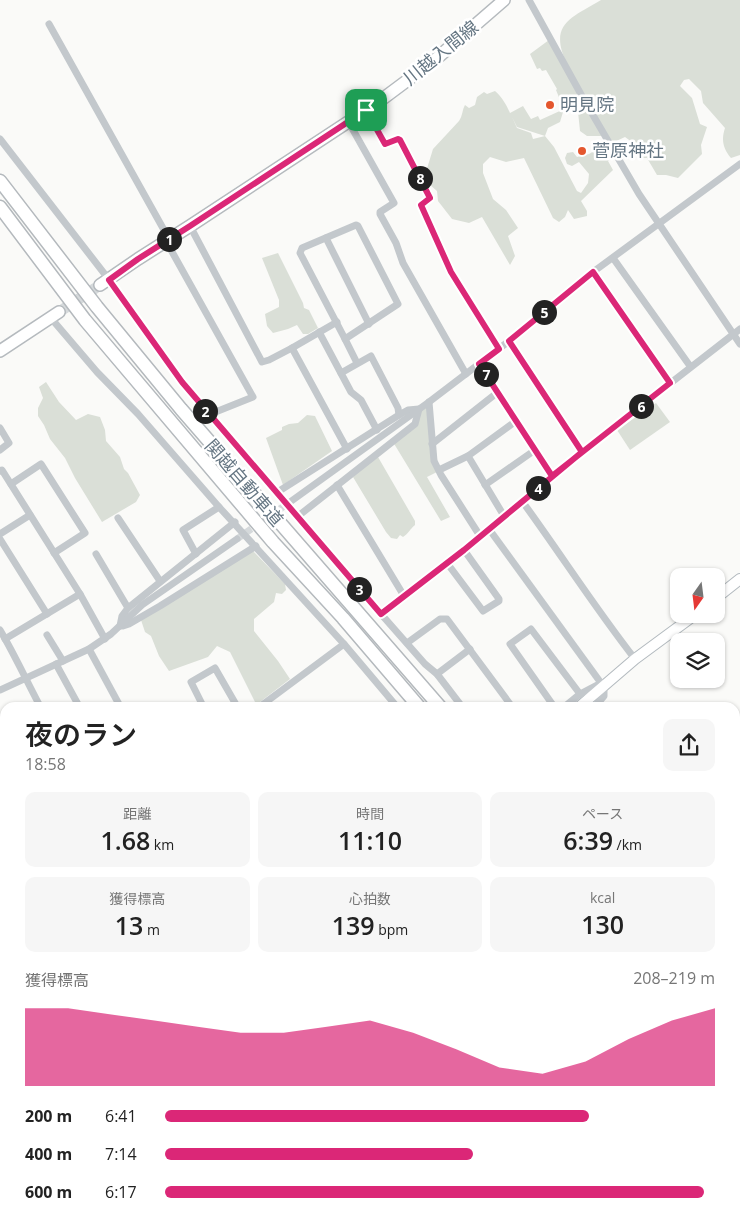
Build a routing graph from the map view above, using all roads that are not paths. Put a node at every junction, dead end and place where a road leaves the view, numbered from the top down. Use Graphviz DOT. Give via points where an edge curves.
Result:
graph roads {
  1 [pos="504,0"];
  2 [pos="529,0"];
  3 [pos="49,24"];
  4 [pos="366,110"];
  5 [pos="348,121"];
  6 [pos="0,139"];
  7 [pos="740,164"];
  8 [pos="0,181"];
  9 [pos="0,207"];
  10 [pos="659,223"];
  11 [pos="190,226"];
  12 [pos="326,238"];
  13 [pos="167,240"];
  14 [pos="613,258"];
  15 [pos="593,272"];
  16 [pos="105,282"];
  17 [pos="55,315"];
  18 [pos="337,322"];
  19 [pos="369,324"];
  20 [pos="740,329"];
  21 [pos="319,332"];
  22 [pos="733,334"];
  23 [pos="346,339"];
  24 [pos="509,341"];
  25 [pos="740,344"];
  26 [pos="292,348"];
  27 [pos="499,349"];
  28 [pos="0,351"];
  29 [pos="357,363"];
  30 [pos="479,364"];
  31 [pos="690,366"];
  32 [pos="341,372"];
  33 [pos="466,374"];
  34 [pos="670,383"];
  35 [pos="498,392"];
  36 [pos="428,402"];
  37 [pos="419,409"];
  38 [pos="208,415"];
  39 [pos="399,415"];
  40 [pos="516,421"];
  41 [pos="0,428"];
  42 [pos="377,430"];
  43 [pos="432,444"];
  44 [pos="346,449"];
  45 [pos="0,450"];
  46 [pos="535,450"];
  47 [pos="582,452"];
  48 [pos="468,456"];
  49 [pos="1,468"];
  50 [pos="439,470"];
  51 [pos="552,476"];
  52 [pos="11,484"];
  53 [pos="485,485"];
  54 [pos="337,486"];
  55 [pos="276,494"];
  56 [pos="522,501"];
  57 [pos="290,502"];
  58 [pos="219,507"];
  59 [pos="30,515"];
  60 [pos="504,516"];
  61 [pos="296,517"];
  62 [pos="118,518"];
  63 [pos="235,522"];
  64 [pos="489,530"];
  65 [pos="0,534"];
  66 [pos="480,536"];
  67 [pos="0,539"];
  68 [pos="237,539"];
  69 [pos="256,546"];
  70 [pos="464,550"];
  71 [pos="54,552"];
  72 [pos="96,554"];
  73 [pos="196,554"];
  74 [pos="447,563"];
  75 [pos="740,579"];
  76 [pos="160,581"];
  77 [pos="725,591"];
  78 [pos="80,594"];
  79 [pos="404,596"];
  80 [pos="128,608"];
  81 [pos="47,614"];
  82 [pos="381,614"];
  83 [pos="684,623"];
  84 [pos="120,626"];
  85 [pos="0,630"];
  86 [pos="47,636"];
  87 [pos="5,639"];
  88 [pos="105,639"];
  89 [pos="407,643"];
  90 [pos="344,644"];
  91 [pos="89,649"];
  92 [pos="470,649"];
  93 [pos="635,659"];
  94 [pos="64,661"];
  95 [pos="56,664"];
  96 [pos="436,674"];
  97 [pos="26,679"];
  98 [pos="602,684"];
  99 [pos="0,690"];
  100 [pos="587,701"];
  101 [pos="38,702"];
  102 [pos="77,702"];
  103 [pos="118,702"];
  104 [pos="201,702"];
  105 [pos="235,702"];
  106 [pos="266,702"];
  107 [pos="393,702"];
  108 [pos="415,702"];
  109 [pos="436,702"];
  110 [pos="458,702"];
  111 [pos="509,702"];
  112 [pos="551,702"];
  1 -- 4 [label="main road, 川越入間線" via="436,59"];
  2 -- 10 [label="street" via="583,98"];
  3 -- 13 [label="street"];
  4 -- 5 [label="main road, 川越入間線"];
  4 -- 27 [label="street" via="385,144 400,140 430,198 421,205 451,272"];
  5 -- 11 [label="main road, 川越入間線"];
  5 -- 33 [label="street" via="394,202 380,214 403,263"];
  6 -- 16 [label="street"];
  7 -- 10 [label="street"];
  8 -- 109 [label="highway, 関越自動車道" via="180,409"];
  9 -- 108 [label="highway, 関越自動車道" via="85,320"];
  10 -- 14 [label="street"];
  10 -- 22 [label="street"];
  11 -- 13 [label="main road, 川越入間線"];
  11 -- 26 [label="street" via="262,362"];
  12 -- 18 [label="street" via="302,248 300,253"];
  12 -- 19 [label="street"];
  12 -- 19 [label="street" via="358,226 398,304"];
  13 -- 16 [label="main road, 川越入間線"];
  13 -- 38 [label="street" via="253,397"];
  14 -- 15 [label="street"];
  14 -- 31 [label="street"];
  15 -- 24 [label="street"];
  15 -- 34 [label="street"];
  16 -- 38 [label="street"];
  17 -- 28 [label="main road"];
  17 -- 58 [label="street" via="97,372"];
  18 -- 21 [label="street"];
  18 -- 23 [label="street"];
  19 -- 23 [label="street"];
  20 -- 22 [label="street"];
  21 -- 26 [label="street"];
  21 -- 32 [label="street"];
  22 -- 25 [label="street"];
  22 -- 31 [label="street"];
  23 -- 29 [label="street"];
  24 -- 27 [label="street"];
  24 -- 47 [label="street"];
  26 -- 44 [label="street"];
  27 -- 30 [label="street"];
  29 -- 32 [label="street"];
  29 -- 39 [label="street" via="370,356"];
  30 -- 33 [label="street"];
  30 -- 35 [label="street"];
  31 -- 34 [label="street"];
  32 -- 42 [label="street"];
  33 -- 36 [label="street"];
  34 -- 47 [label="street"];
  35 -- 40 [label="street"];
  35 -- 43 [label="street"];
  36 -- 37 [label="street"];
  36 -- 43 [label="street"];
  37 -- 39 [label="street"];
  37 -- 54 [label="street" via="415,424"];
  37 -- 57 [label="street"];
  38 -- 55 [label="street"];
  39 -- 42 [label="street"];
  40 -- 46 [label="street"];
  40 -- 48 [label="street"];
  41 -- 45 [label="street" via="10,443"];
  42 -- 44 [label="street"];
  43 -- 50 [label="street"];
  44 -- 55 [label="street"];
  46 -- 51 [label="street"];
  46 -- 53 [label="street"];
  47 -- 51 [label="street"];
  48 -- 50 [label="street"];
  48 -- 53 [label="street"];
  49 -- 52 [label="street"];
  50 -- 66 [label="street"];
  51 -- 56 [label="street"];
  52 -- 59 [label="street"];
  52 -- 71 [label="street" via="41,464 80,525 85,533"];
  53 -- 60 [label="street"];
  54 -- 61 [label="street"];
  54 -- 79 [label="street"];
  55 -- 61 [label="street"];
  56 -- 60 [label="street"];
  56 -- 93 [label="street" via="596,609"];
  58 -- 63 [label="street"];
  58 -- 73 [label="street" via="183,530"];
  59 -- 65 [label="street"];
  59 -- 71 [label="street"];
  60 -- 64 [label="street"];
  61 -- 82 [label="street"];
  62 -- 76 [label="street"];
  63 -- 69 [label="street"];
  63 -- 73 [label="street"];
  64 -- 66 [label="street"];
  64 -- 98 [label="street"];
  66 -- 70 [label="street"];
  67 -- 81 [label="street"];
  68 -- 84 [label="street" via="142,605"];
  69 -- 84 [label="street" via="137,619"];
  69 -- 90 [label="street"];
  70 -- 74 [label="street"];
  70 -- 74 [label="street" via="499,601 483,611"];
  71 -- 78 [label="street"];
  72 -- 80 [label="street"];
  73 -- 76 [label="street"];
  74 -- 79 [label="street"];
  75 -- 77 [label="street"];
  76 -- 80 [label="street"];
  78 -- 81 [label="street"];
  78 -- 88 [label="street"];
  79 -- 82 [label="street"];
  80 -- 84 [label="street"];
  81 -- 87 [label="street"];
  82 -- 89 [label="street"];
  83 -- 93 [label="street"];
  84 -- 88 [label="street"];
  85 -- 87 [label="street"];
  86 -- 94 [label="street"];
  87 -- 97 [label="street"];
  88 -- 91 [label="street"];
  89 -- 92 [label="street" via="440,618 447,618"];
  89 -- 96 [label="street"];
  90 -- 106 [label="street"];
  90 -- 107 [label="street"];
  91 -- 94 [label="street"];
  91 -- 103 [label="street"];
  92 -- 96 [label="street"];
  92 -- 111 [label="street"];
  93 -- 98 [label="street"];
  94 -- 95 [label="street"];
  95 -- 97 [label="street"];
  95 -- 102 [label="street"];
  96 -- 110 [label="street"];
  97 -- 99 [label="street"];
  97 -- 101 [label="street"];
  98 -- 100 [label="street"];
  100 -- 112 [label="street" via="531,629 510,644"];
  104 -- 105 [label="street" via="191,682 215,668"];
}
